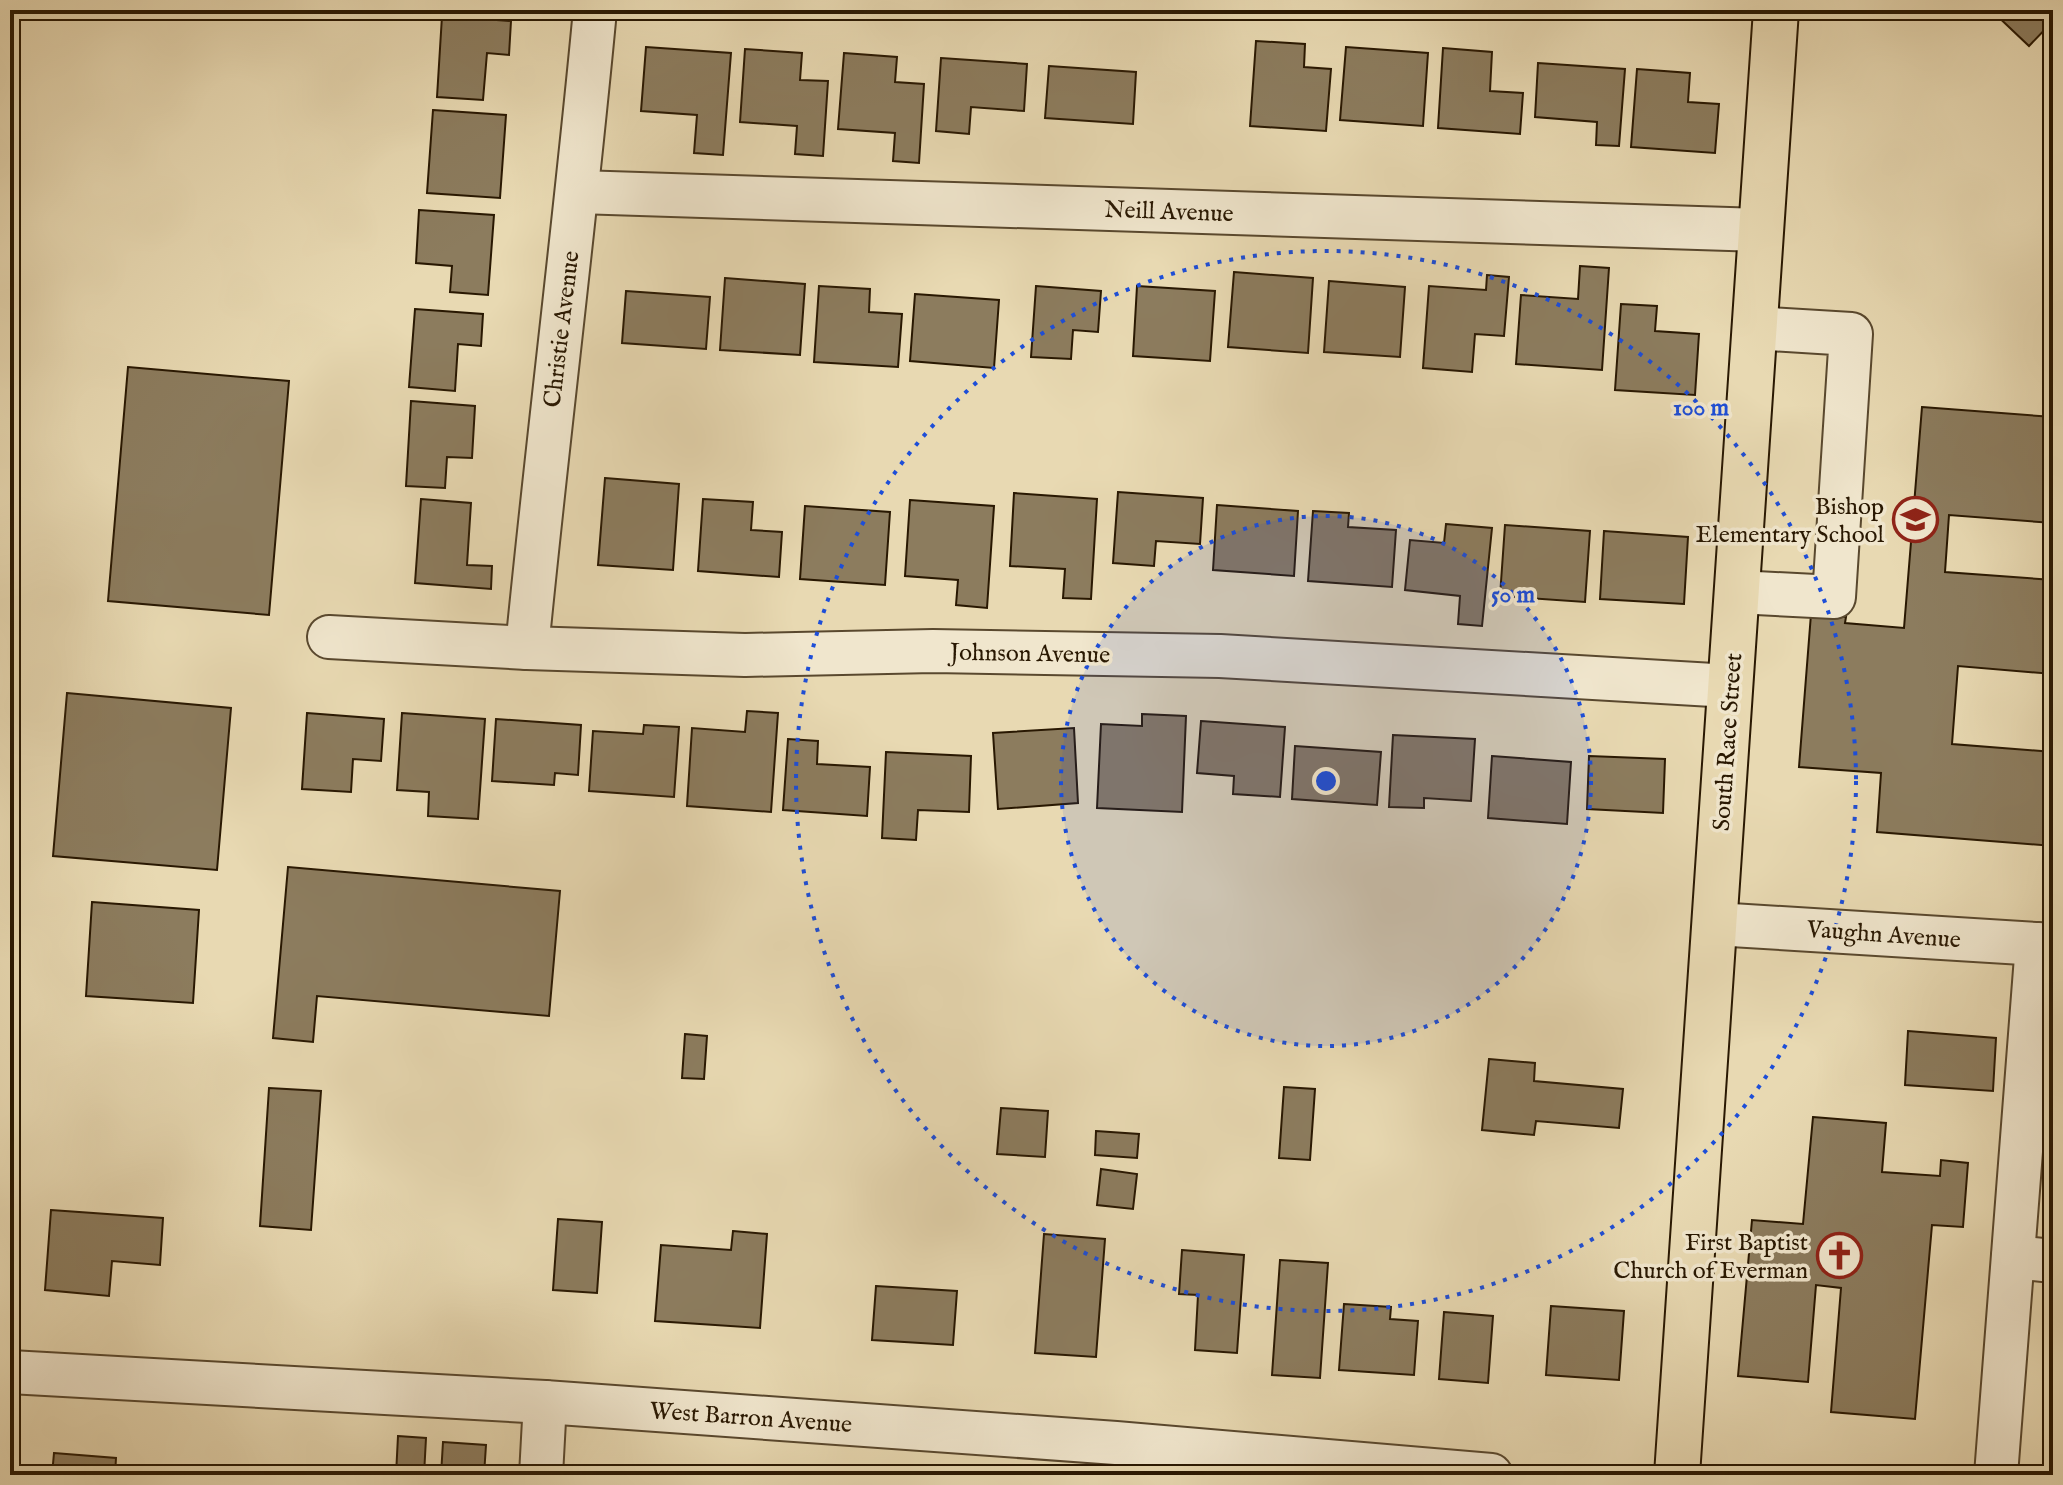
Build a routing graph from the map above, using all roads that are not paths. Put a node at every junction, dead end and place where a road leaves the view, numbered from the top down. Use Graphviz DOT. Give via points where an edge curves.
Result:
graph roads {
  1 [pos="595,10"];
  2 [pos="1776,10"];
  3 [pos="578,192"];
  4 [pos="1761,230"];
  5 [pos="1754,328"];
  6 [pos="1737,592"];
  7 [pos="329,637"];
  8 [pos="527,648"];
  9 [pos="1730,686"];
  10 [pos="1715,924"];
  11 [pos="2045,944"];
  12 [pos="2033,1259"];
  13 [pos="10,1372"];
  14 [pos="545,1402"];
  15 [pos="1115,1459"];
  16 [pos="541,1475"];
  17 [pos="1491,1475"];
  18 [pos="1677,1475"];
  19 [pos="1996,1475"];
  1 -- 3 [label="street, Christie Avenue"];
  2 -- 4 [label="main road, South Race Street"];
  3 -- 4 [label="street, Neill Avenue"];
  3 -- 8 [label="street, Christie Avenue"];
  4 -- 5 [label="main road, South Race Street"];
  5 -- 6 [label="main road, South Race Street"];
  5 -- 6 [label="street" via="1851,334 1850,350 1834,597"];
  6 -- 9 [label="main road, South Race Street"];
  7 -- 8 [label="street, Johnson Avenue"];
  8 -- 9 [label="street, Johnson Avenue" via="745,655 933,651 1220,656"];
  9 -- 10 [label="main road, South Race Street"];
  10 -- 11 [label="street, Vaughn Avenue"];
  10 -- 18 [label="main road, South Race Street"];
  11 -- 12 [label="street"];
  12 -- 19 [label="street"];
  13 -- 14 [label="street, West Barron Avenue"];
  14 -- 15 [label="street, West Barron Avenue"];
  14 -- 16 [label="street"];
  15 -- 17 [label="street, West Barron Avenue"];
}
